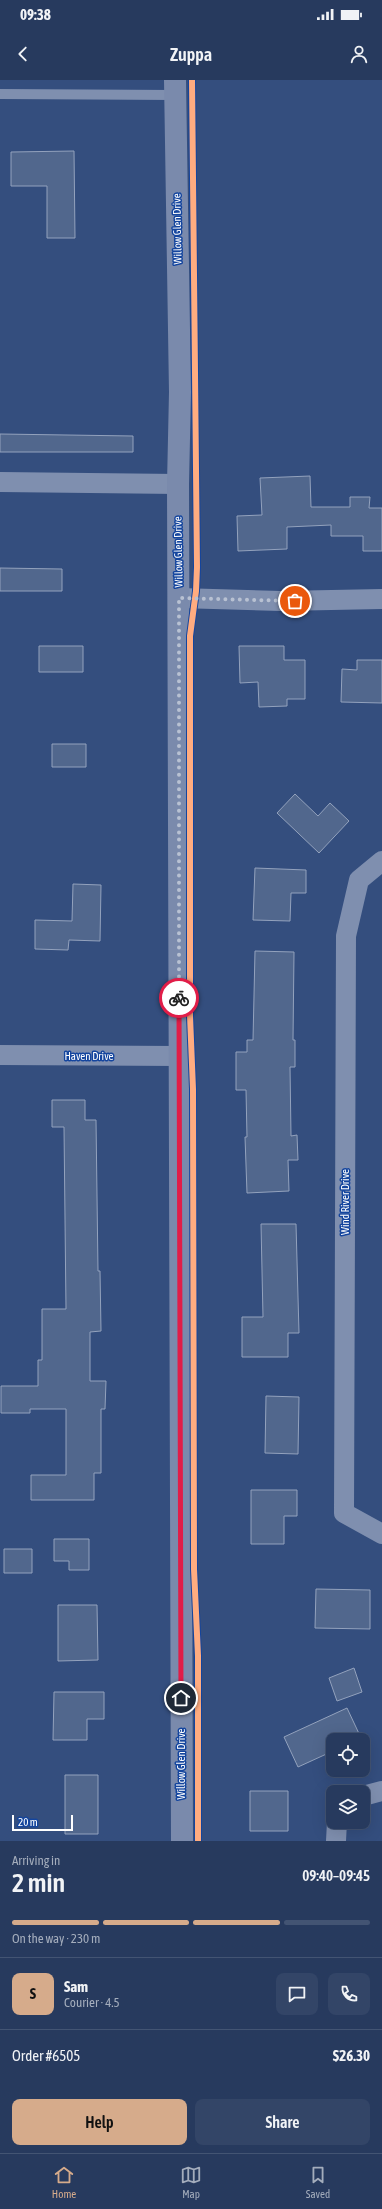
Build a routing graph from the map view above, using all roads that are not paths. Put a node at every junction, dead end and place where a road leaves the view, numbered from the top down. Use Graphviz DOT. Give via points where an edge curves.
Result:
graph roads {
  1 [pos="175,88"];
  2 [pos="0,94"];
  3 [pos="0,482"];
  4 [pos="178,484"];
  5 [pos="179,598"];
  6 [pos="382,599"];
  7 [pos="382,861"];
  8 [pos="0,1055"];
  9 [pos="179,1056"];
  10 [pos="382,1534"];
  11 [pos="382,1791"];
  12 [pos="370,1794"];
  13 [pos="337,1829"];
  14 [pos="182,1841"];
  15 [pos="336,1841"];
  1 -- 2 [label="lane"];
  1 -- 4 [label="main road, Willow Glen Drive" via="180,392"];
  3 -- 4 [label="street"];
  4 -- 5 [label="main road, Willow Glen Drive"];
  5 -- 6 [label="street" via="281,601"];
  5 -- 9 [label="main road, Willow Glen Drive"];
  7 -- 10 [label="street, Wind River Drive" via="359,880 346,936 344,1513"];
  8 -- 9 [label="street, Haven Drive"];
  9 -- 14 [label="main road, Willow Glen Drive"];
  11 -- 12 [label="street"];
  13 -- 15 [label="street"];
}
